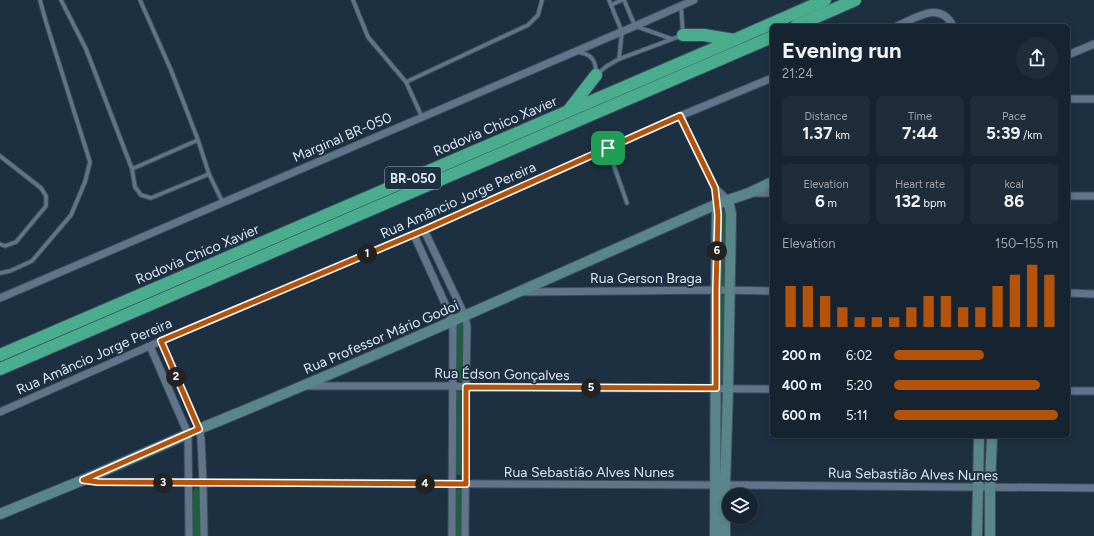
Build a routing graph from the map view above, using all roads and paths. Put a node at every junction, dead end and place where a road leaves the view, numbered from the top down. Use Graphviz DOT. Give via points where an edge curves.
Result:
graph roads {
  1 [pos="40,0"];
  2 [pos="61,0"];
  3 [pos="140,0"];
  4 [pos="353,0"];
  5 [pos="542,0"];
  6 [pos="609,0"];
  7 [pos="623,0"];
  8 [pos="694,0"];
  9 [pos="825,0"];
  10 [pos="855,0"];
  11 [pos="611,5"];
  12 [pos="681,6"];
  13 [pos="951,23"];
  14 [pos="770,24"];
  15 [pos="770,24"];
  16 [pos="801,24"];
  17 [pos="902,24"];
  18 [pos="635,26"];
  19 [pos="622,32"];
  20 [pos="678,37"];
  21 [pos="770,38"];
  22 [pos="734,40"];
  23 [pos="1094,44"];
  24 [pos="575,52"];
  25 [pos="1070,54"];
  26 [pos="619,59"];
  27 [pos="596,75"];
  28 [pos="770,79"];
  29 [pos="406,82"];
  30 [pos="1070,99"];
  31 [pos="1094,99"];
  32 [pos="568,111"];
  33 [pos="680,116"];
  34 [pos="422,117"];
  35 [pos="198,140"];
  36 [pos="608,148"];
  37 [pos="0,156"];
  38 [pos="132,169"];
  39 [pos="209,174"];
  40 [pos="770,183"];
  41 [pos="715,188"];
  42 [pos="748,193"];
  43 [pos="770,193"];
  44 [pos="1070,196"];
  45 [pos="1094,196"];
  46 [pos="728,200"];
  47 [pos="223,202"];
  48 [pos="627,203"];
  49 [pos="717,204"];
  50 [pos="424,230"];
  51 [pos="414,235"];
  52 [pos="0,244"];
  53 [pos="0,273"];
  54 [pos="716,290"];
  55 [pos="730,290"];
  56 [pos="770,291"];
  57 [pos="520,292"];
  58 [pos="1070,293"];
  59 [pos="1094,294"];
  60 [pos="0,298"];
  61 [pos="465,316"];
  62 [pos="453,321"];
  63 [pos="161,341"];
  64 [pos="150,346"];
  65 [pos="0,354"];
  66 [pos="0,369"];
  67 [pos="303,386"];
  68 [pos="452,386"];
  69 [pos="466,387"];
  70 [pos="716,388"];
  71 [pos="728,389"];
  72 [pos="770,389"];
  73 [pos="1070,391"];
  74 [pos="1094,391"];
  75 [pos="0,412"];
  76 [pos="199,429"];
  77 [pos="188,434"];
  78 [pos="979,438"];
  79 [pos="992,438"];
  80 [pos="83,480"];
  81 [pos="188,483"];
  82 [pos="203,483"];
  83 [pos="452,484"];
  84 [pos="466,484"];
  85 [pos="720,485"];
  86 [pos="977,488"];
  87 [pos="990,488"];
  88 [pos="1094,488"];
  89 [pos="0,514"];
  90 [pos="189,536"];
  91 [pos="204,536"];
  92 [pos="452,536"];
  93 [pos="465,536"];
  94 [pos="716,536"];
  95 [pos="725,536"];
  96 [pos="977,536"];
  97 [pos="990,536"];
  1 -- 53 [label="lane" via="90,162 85,182 71,215 32,261"];
  2 -- 38 [label="lane" via="86,49"];
  3 -- 35 [label="lane"];
  4 -- 29 [label="lane" via="368,37"];
  5 -- 29 [label="lane" via="538,15 528,25"];
  6 -- 11 [label="lane"];
  7 -- 11 [label="lane"];
  7 -- 18 [label="lane"];
  8 -- 12 [label="street, Marginal BR-050"];
  9 -- 14 [label="highway, Rodovia Chico Xavier / BR-050"];
  10 -- 16 [label="highway"];
  11 -- 19 [label="lane"];
  12 -- 18 [label="street, Marginal BR-050"];
  12 -- 20 [label="lane"];
  13 -- 17 [label="street" via="944,15 931,12"];
  15 -- 22 [label="highway, Rodovia Chico Xavier / BR-050"];
  18 -- 19 [label="street, Marginal BR-050"];
  18 -- 20 [label="lane"];
  19 -- 24 [label="street, Marginal BR-050"];
  19 -- 26 [label="lane"];
  20 -- 22 [label="highway" via="704,35"];
  20 -- 26 [label="lane"];
  21 -- 66 [label="highway, Rodovia Chico Xavier / BR-050"];
  22 -- 32 [label="highway, Rodovia Chico Xavier / BR-050"];
  23 -- 25 [label="street"];
  24 -- 27 [label="lane" via="591,57 596,67"];
  24 -- 34 [label="street, Marginal BR-050"];
  26 -- 27 [label="lane"];
  27 -- 32 [label="highway"];
  28 -- 33 [label="street, Rua Amâncio Jorge Pereira"];
  29 -- 34 [label="lane"];
  30 -- 31 [label="street"];
  32 -- 65 [label="highway, Rodovia Chico Xavier / BR-050"];
  33 -- 36 [label="street, Rua Amâncio Jorge Pereira"];
  33 -- 41 [label="street"];
  34 -- 47 [label="street, Marginal BR-050"];
  35 -- 38 [label="lane"];
  35 -- 39 [label="lane"];
  36 -- 48 [label="lane"];
  36 -- 50 [label="street, Rua Amâncio Jorge Pereira"];
  37 -- 52 [label="lane" via="41,188 46,196 46,206 16,242 5,246"];
  38 -- 39 [label="lane" via="135,187 141,195 151,198"];
  39 -- 47 [label="lane"];
  40 -- 42 [label="street, Rua Professor Mário Godoi"];
  41 -- 46 [label="street"];
  41 -- 49 [label="street"];
  42 -- 43 [label="street"];
  42 -- 46 [label="street, Rua Professor Mário Godoi"];
  44 -- 45 [label="street"];
  46 -- 49 [label="street, Rua Professor Mário Godoi"];
  46 -- 55 [label="street" via="731,214"];
  47 -- 60 [label="street, Marginal BR-050"];
  49 -- 54 [label="street"];
  49 -- 57 [label="street, Rua Professor Mário Godoi"];
  50 -- 51 [label="street, Rua Amâncio Jorge Pereira"];
  50 -- 61 [label="street"];
  51 -- 62 [label="street"];
  51 -- 63 [label="street, Rua Amâncio Jorge Pereira"];
  54 -- 55 [label="street, Rua Gerson Braga"];
  54 -- 57 [label="street, Rua Gerson Braga"];
  54 -- 70 [label="street"];
  55 -- 56 [label="street, Rua Gerson Braga"];
  55 -- 71 [label="street"];
  57 -- 61 [label="street, Rua Professor Mário Godoi"];
  58 -- 59 [label="street"];
  61 -- 62 [label="street, Rua Professor Mário Godoi"];
  61 -- 69 [label="street"];
  62 -- 67 [label="street, Rua Professor Mário Godoi"];
  62 -- 68 [label="street"];
  63 -- 64 [label="street, Rua Amâncio Jorge Pereira"];
  63 -- 76 [label="street"];
  64 -- 75 [label="street, Rua Amâncio Jorge Pereira"];
  64 -- 77 [label="street"];
  67 -- 68 [label="street, Rua Édson Gonçalves"];
  67 -- 76 [label="street, Rua Professor Mário Godoi"];
  68 -- 69 [label="street, Rua Édson Gonçalves"];
  68 -- 83 [label="street"];
  69 -- 70 [label="street, Rua Édson Gonçalves"];
  69 -- 84 [label="street"];
  70 -- 71 [label="street, Rua Édson Gonçalves"];
  70 -- 85 [label="street"];
  71 -- 72 [label="street, Rua Édson Gonçalves"];
  71 -- 85 [label="street"];
  73 -- 74 [label="street"];
  76 -- 77 [label="street, Rua Professor Mário Godoi"];
  76 -- 82 [label="street"];
  77 -- 80 [label="street, Rua Professor Mário Godoi"];
  77 -- 81 [label="street"];
  78 -- 86 [label="street"];
  79 -- 87 [label="street"];
  80 -- 81 [label="street, Rua Sebastião Alves Nunes"];
  80 -- 89 [label="street, Rua Professor Mário Godoi"];
  81 -- 82 [label="street, Rua Sebastião Alves Nunes"];
  81 -- 90 [label="street"];
  82 -- 83 [label="street, Rua Sebastião Alves Nunes"];
  82 -- 91 [label="street"];
  83 -- 84 [label="street, Rua Sebastião Alves Nunes"];
  83 -- 92 [label="street"];
  84 -- 85 [label="street, Rua Sebastião Alves Nunes"];
  84 -- 93 [label="street"];
  85 -- 86 [label="street, Rua Sebastião Alves Nunes"];
  85 -- 94 [label="street"];
  85 -- 95 [label="street"];
  86 -- 87 [label="street, Rua Sebastião Alves Nunes"];
  86 -- 96 [label="street"];
  87 -- 88 [label="street, Rua Sebastião Alves Nunes"];
  87 -- 97 [label="street"];
}
